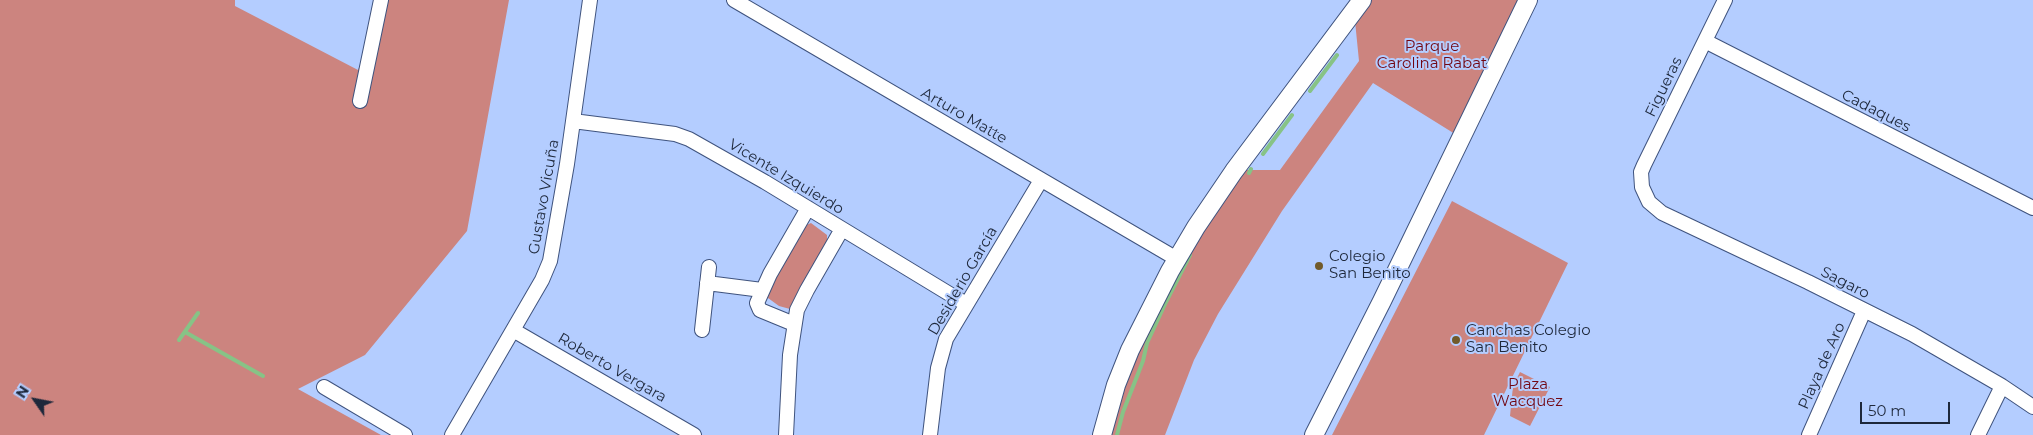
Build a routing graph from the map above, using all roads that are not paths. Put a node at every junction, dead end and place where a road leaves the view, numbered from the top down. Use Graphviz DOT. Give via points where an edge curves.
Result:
graph roads {
  1 [pos="381,0"];
  2 [pos="590,0"];
  3 [pos="734,0"];
  4 [pos="1362,0"];
  5 [pos="1528,0"];
  6 [pos="1725,0"];
  7 [pos="1705,41"];
  8 [pos="360,101"];
  9 [pos="573,121"];
  10 [pos="1041,180"];
  11 [pos="1643,192"];
  12 [pos="808,208"];
  13 [pos="2033,208"];
  14 [pos="842,229"];
  15 [pos="1177,259"];
  16 [pos="709,267"];
  17 [pos="707,283"];
  18 [pos="762,290"];
  19 [pos="966,304"];
  20 [pos="1864,311"];
  21 [pos="794,324"];
  22 [pos="513,330"];
  23 [pos="702,330"];
  24 [pos="2002,386"];
  25 [pos="324,387"];
  26 [pos="2033,407"];
  27 [pos="406,435"];
  28 [pos="452,435"];
  29 [pos="694,435"];
  30 [pos="786,435"];
  31 [pos="930,435"];
  32 [pos="1102,435"];
  33 [pos="1314,435"];
  34 [pos="1809,435"];
  35 [pos="1978,435"];
  1 -- 8 [label="street"];
  2 -- 9 [label="street, Gustavo Vicuña"];
  3 -- 10 [label="street, Arturo Matte"];
  4 -- 15 [label="street" via="1234,172"];
  5 -- 33 [label="street"];
  6 -- 7 [label="street, Figueras"];
  7 -- 11 [label="street, Figueras" via="1641,172"];
  7 -- 13 [label="street, Cadaques"];
  9 -- 12 [label="street, Vicente Izquierdo" via="682,136"];
  9 -- 22 [label="street, Gustavo Vicuña" via="550,261"];
  10 -- 15 [label="street, Arturo Matte"];
  10 -- 19 [label="street, Desiderio García"];
  11 -- 20 [label="street, Sagaro" via="1662,213"];
  12 -- 14 [label="street, Vicente Izquierdo"];
  12 -- 18 [label="street"];
  14 -- 19 [label="street, Vicente Izquierdo"];
  14 -- 21 [label="street" via="801,300"];
  15 -- 32 [label="street" via="1130,350"];
  16 -- 17 [label="street"];
  17 -- 18 [label="street"];
  17 -- 23 [label="street"];
  18 -- 21 [label="street" via="757,303 760,310"];
  19 -- 31 [label="street, Desiderio García" via="941,354"];
  20 -- 24 [label="street, Sagaro"];
  20 -- 34 [label="street, Playa de Aro"];
  21 -- 30 [label="street"];
  22 -- 28 [label="street, Gustavo Vicuña"];
  22 -- 29 [label="street, Roberto Vergara"];
  24 -- 26 [label="street, Sagaro"];
  24 -- 35 [label="street"];
  25 -- 27 [label="street"];
}
